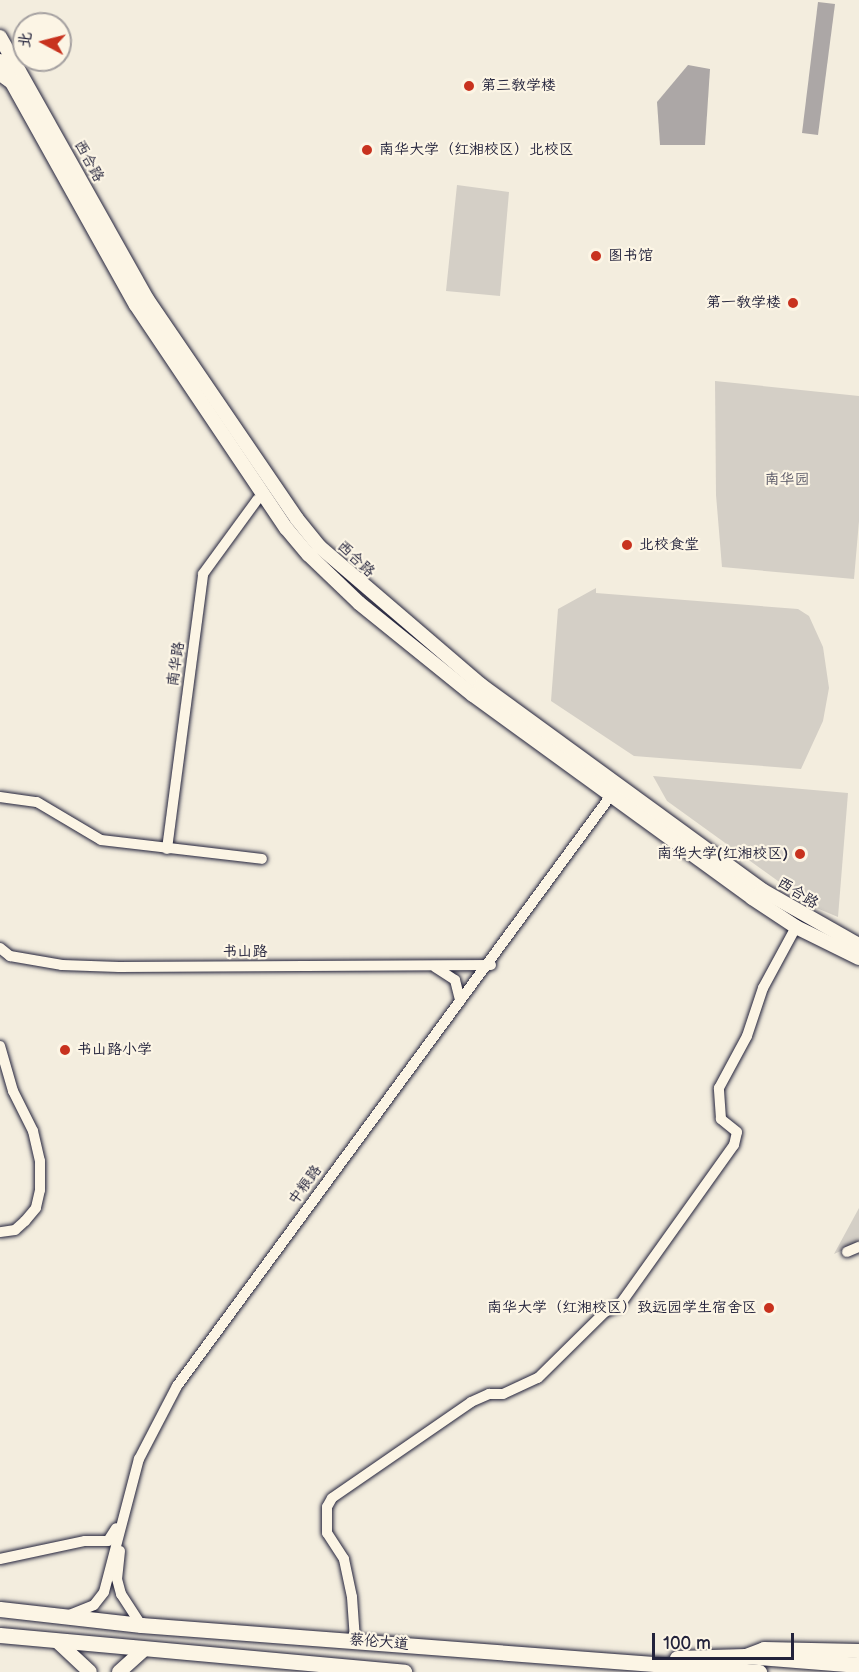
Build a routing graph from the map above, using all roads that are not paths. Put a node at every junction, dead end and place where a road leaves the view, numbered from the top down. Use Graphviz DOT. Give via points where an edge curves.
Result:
graph roads {
  1 [pos="0,27"];
  2 [pos="0,37"];
  3 [pos="0,61"];
  4 [pos="0,73"];
  5 [pos="17,77"];
  6 [pos="257,500"];
  7 [pos="617,792"];
  8 [pos="0,797"];
  9 [pos="167,849"];
  10 [pos="262,859"];
  11 [pos="796,927"];
  12 [pos="859,945"];
  13 [pos="0,948"];
  14 [pos="859,958"];
  15 [pos="490,965"];
  16 [pos="432,966"];
  17 [pos="460,1000"];
  18 [pos="0,1046"];
  19 [pos="0,1232"];
  20 [pos="859,1247"];
  21 [pos="847,1252"];
  22 [pos="122,1517"];
  23 [pos="0,1560"];
  24 [pos="0,1609"];
  25 [pos="63,1618"];
  26 [pos="141,1625"];
  27 [pos="0,1635"];
  28 [pos="355,1640"];
  29 [pos="59,1643"];
  30 [pos="142,1651"];
  31 [pos="859,1651"];
  32 [pos="746,1656"];
  33 [pos="631,1662"];
  34 [pos="859,1665"];
  35 [pos="90,1672"];
  36 [pos="119,1672"];
  37 [pos="404,1672"];
  38 [pos="759,1672"];
  1 -- 5 [label="main road"];
  2 -- 5 [label="main road, 西合路"];
  3 -- 5 [label="main road, 西合路"];
  4 -- 5 [label="highway"];
  5 -- 7 [label="main road, 西合路" via="136,305 286,528 309,555 431,663"];
  6 -- 9 [label="street, 南华路" via="203,574"];
  7 -- 11 [label="main road, 西合路"];
  7 -- 12 [label="main road, 西合路" via="762,890"];
  7 -- 15 [label="street, 中粮路"];
  8 -- 9 [label="street" via="37,802 101,840"];
  9 -- 10 [label="street"];
  11 -- 14 [label="main road, 西合路"];
  11 -- 28 [label="street" via="763,988 747,1036 719,1088 721,1119 737,1132 734,1145 619,1306 605,1312 538,1378 503,1394 489,1394 471,1402 332,1498 327,1507 327,1533 344,1558"];
  13 -- 16 [label="street, 书山路" via="10,956 62,965 119,968"];
  15 -- 16 [label="street, 书山路"];
  15 -- 17 [label="street, 中粮路"];
  15 -- 26 [label="street, 中粮路" via="182,1387 160,1424 144,1460 127,1517 118,1570 121,1594"];
  16 -- 17 [label="street" via="455,980"];
  17 -- 22 [label="street, 中粮路" via="177,1386 139,1459"];
  18 -- 19 [label="street" via="13,1091 33,1131 40,1161 40,1190 36,1208 25,1221 15,1230"];
  20 -- 21 [label="street"];
  22 -- 23 [label="street" via="108,1541 85,1541"];
  22 -- 25 [label="street, 中粮路" via="104,1592 94,1605"];
  24 -- 25 [label="highway, 蔡伦大道"];
  25 -- 26 [label="highway, 蔡伦大道"];
  26 -- 28 [label="highway, 蔡伦大道"];
  27 -- 29 [label="highway, 蔡伦大道"];
  28 -- 33 [label="highway, 蔡伦大道"];
  29 -- 30 [label="highway, 蔡伦大道"];
  29 -- 35 [label="main road"];
  30 -- 36 [label="main road"];
  30 -- 37 [label="highway, 蔡伦大道"];
  31 -- 32 [label="main road" via="764,1649"];
  32 -- 33 [label="highway"];
  32 -- 34 [label="highway"];
  33 -- 38 [label="highway, 蔡伦大道"];
}
